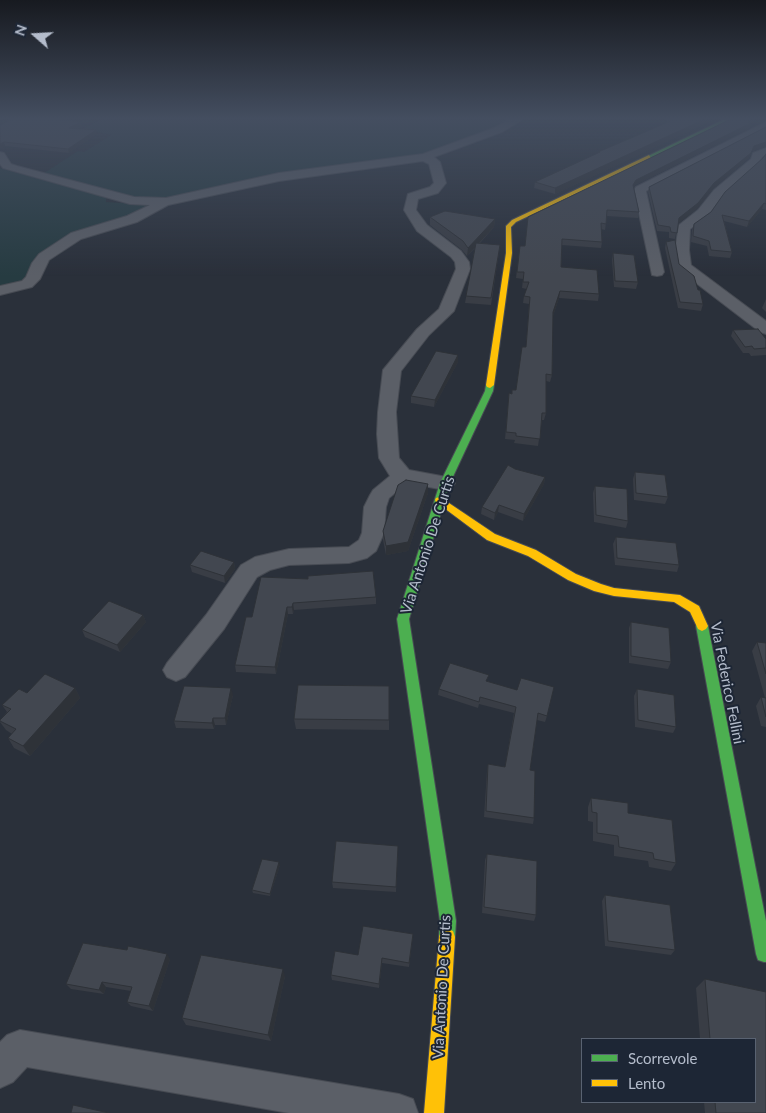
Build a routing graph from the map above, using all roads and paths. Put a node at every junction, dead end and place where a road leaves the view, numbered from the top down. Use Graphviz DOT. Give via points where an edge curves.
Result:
graph roads {
  1 [pos="27,172"];
  2 [pos="316,172"];
  3 [pos="437,172"];
  4 [pos="618,172"];
  5 [pos="675,172"];
  6 [pos="742,172"];
  7 [pos="166,202"];
  8 [pos="656,272"];
  9 [pos="0,291"];
  10 [pos="766,329"];
  11 [pos="403,476"];
  12 [pos="442,491"];
  13 [pos="176,670"];
  14 [pos="764,954"];
  15 [pos="0,1069"];
  16 [pos="398,1113"];
  17 [pos="434,1113"];
  1 -- 7 [label="street" via="121,198"];
  2 -- 7 [label="street"];
  3 -- 11 [label="street" via="440,183 434,190 412,197 410,210 422,228 456,254 463,270 446,311 423,332 392,370 387,412 388,458"];
  4 -- 12 [label="street, Via Antonio De Curtis" via="514,221 508,227 509,253 489,391"];
  5 -- 8 [label="street" via="640,190"];
  6 -- 10 [label="street" via="684,228 684,267"];
  7 -- 9 [label="street" via="132,219 76,236 44,257 27,284"];
  11 -- 12 [label="street"];
  11 -- 13 [label="street" via="380,495 368,545 349,555 289,557 263,563 249,571 215,622"];
  12 -- 14 [label="street, Via Federico Fellini" via="491,537 532,553 572,577 614,592 676,598 695,608 700,618"];
  12 -- 17 [label="street, Via Antonio De Curtis" via="403,619 448,921"];
  15 -- 16 [label="street" via="20,1048"];
}
